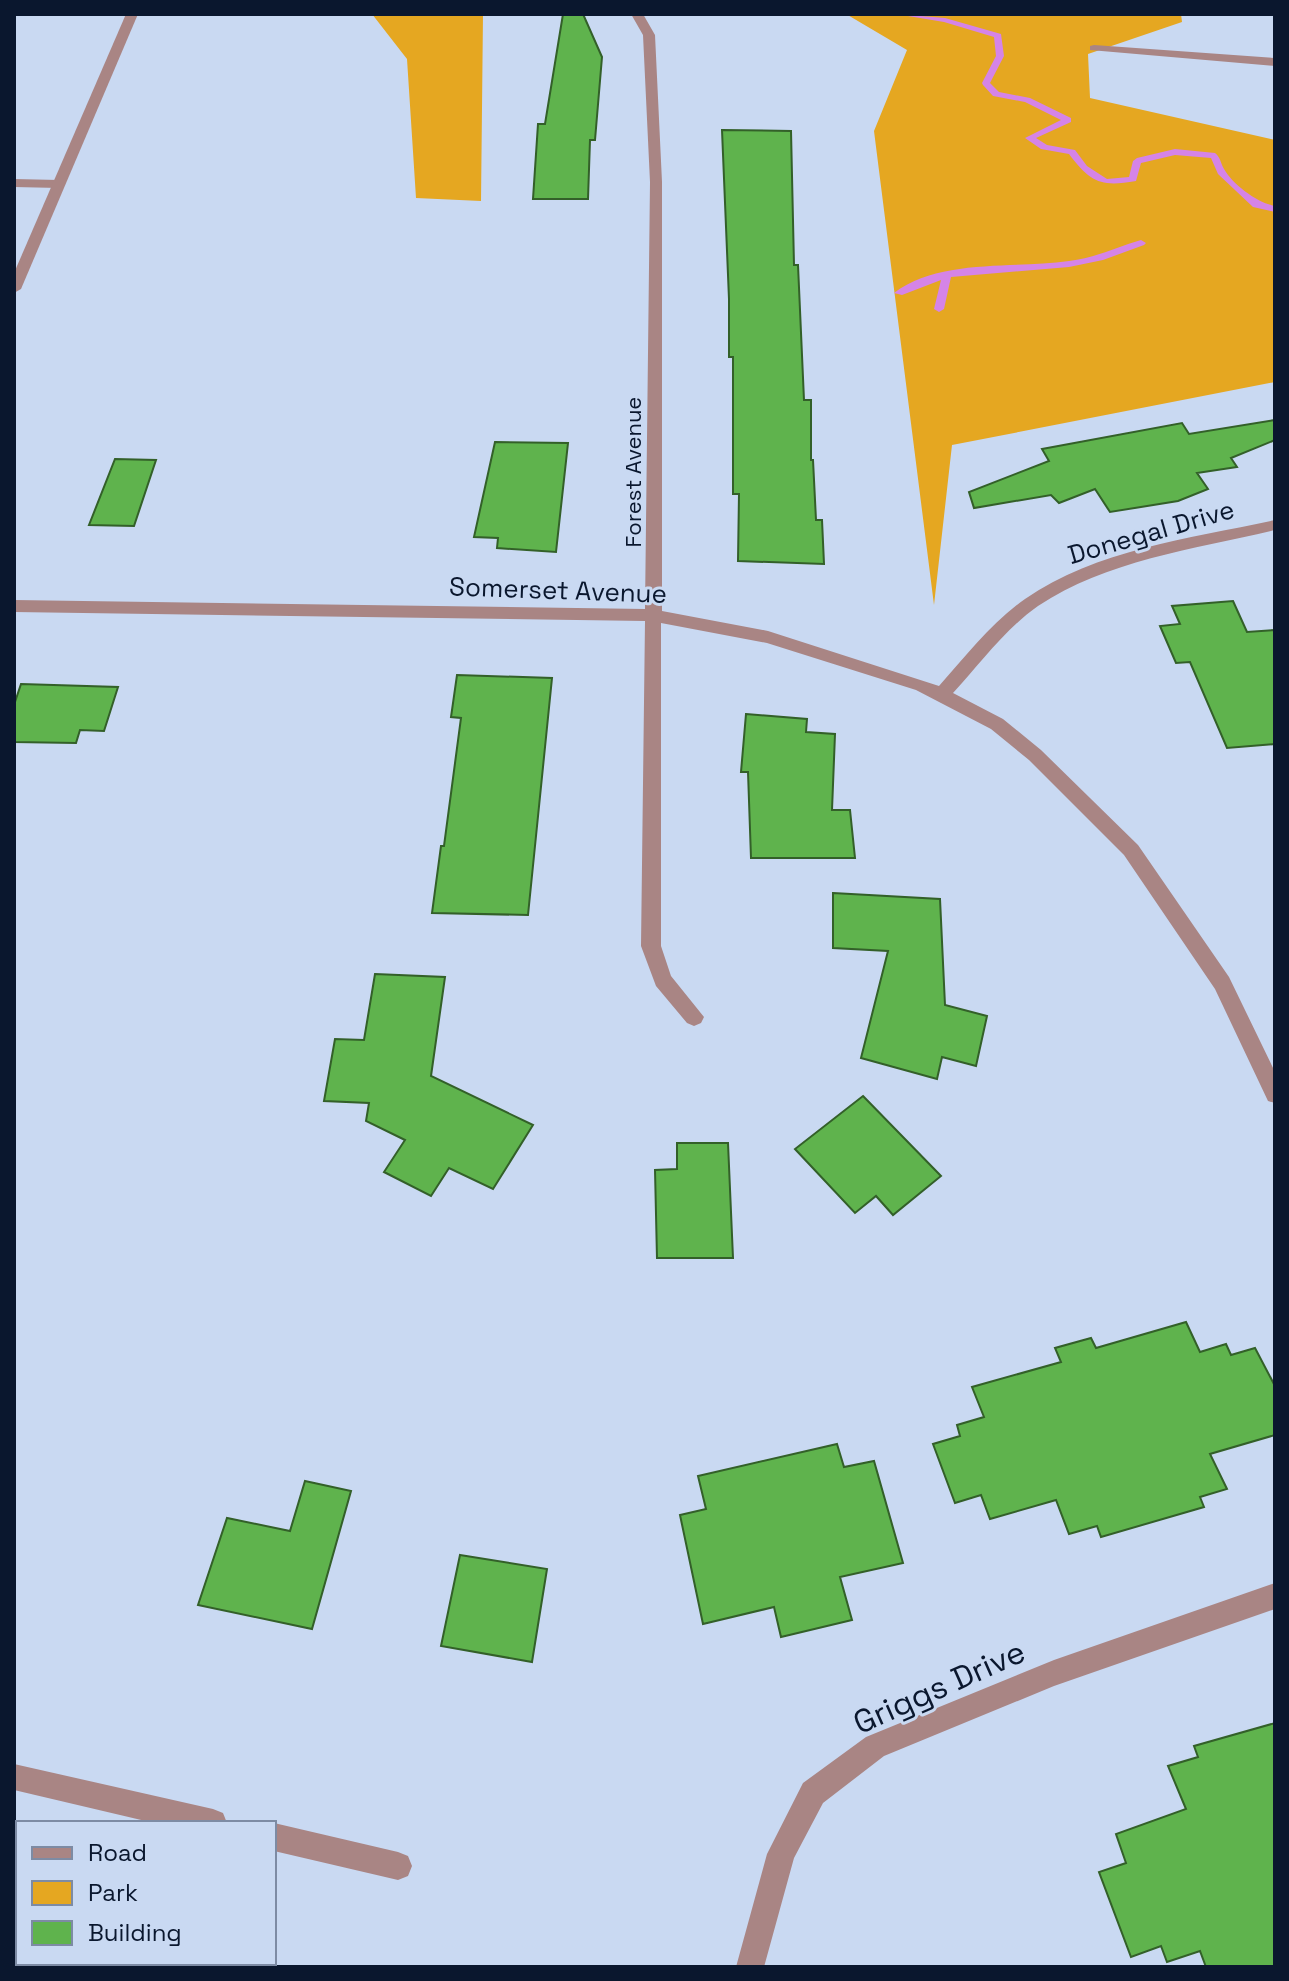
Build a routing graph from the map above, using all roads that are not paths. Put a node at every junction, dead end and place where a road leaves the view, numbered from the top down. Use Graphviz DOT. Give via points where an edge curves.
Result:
graph roads {
  1 [pos="132,14"];
  2 [pos="637,14"];
  3 [pos="1094,48"];
  4 [pos="1275,62"];
  5 [pos="14,183"];
  6 [pos="59,184"];
  7 [pos="14,289"];
  8 [pos="1275,525"];
  9 [pos="14,606"];
  10 [pos="653,615"];
  11 [pos="941,695"];
  12 [pos="694,1017"];
  13 [pos="1275,1094"];
  14 [pos="1275,1596"];
  15 [pos="14,1777"];
  16 [pos="204,1821"];
  17 [pos="276,1837"];
  18 [pos="398,1866"];
  19 [pos="750,1967"];
  1 -- 6 [label="street"];
  2 -- 10 [label="street, Forest Avenue" via="649,35 656,182"];
  3 -- 4 [label="street"];
  5 -- 6 [label="street"];
  6 -- 7 [label="street"];
  8 -- 11 [label="street, Donegal Drive" via="1149,554 1061,584 999,631"];
  9 -- 10 [label="street, Somerset Avenue"];
  10 -- 11 [label="street, Somerset Avenue" via="768,637"];
  10 -- 12 [label="street, Forest Avenue" via="651,946 663,980"];
  11 -- 13 [label="street, Somerset Avenue" via="997,724 1035,755 1131,850 1222,983"];
  14 -- 19 [label="street, Griggs Drive" via="1054,1673 875,1746 813,1793 781,1854"];
  15 -- 16 [label="street"];
  17 -- 18 [label="street"];
}
